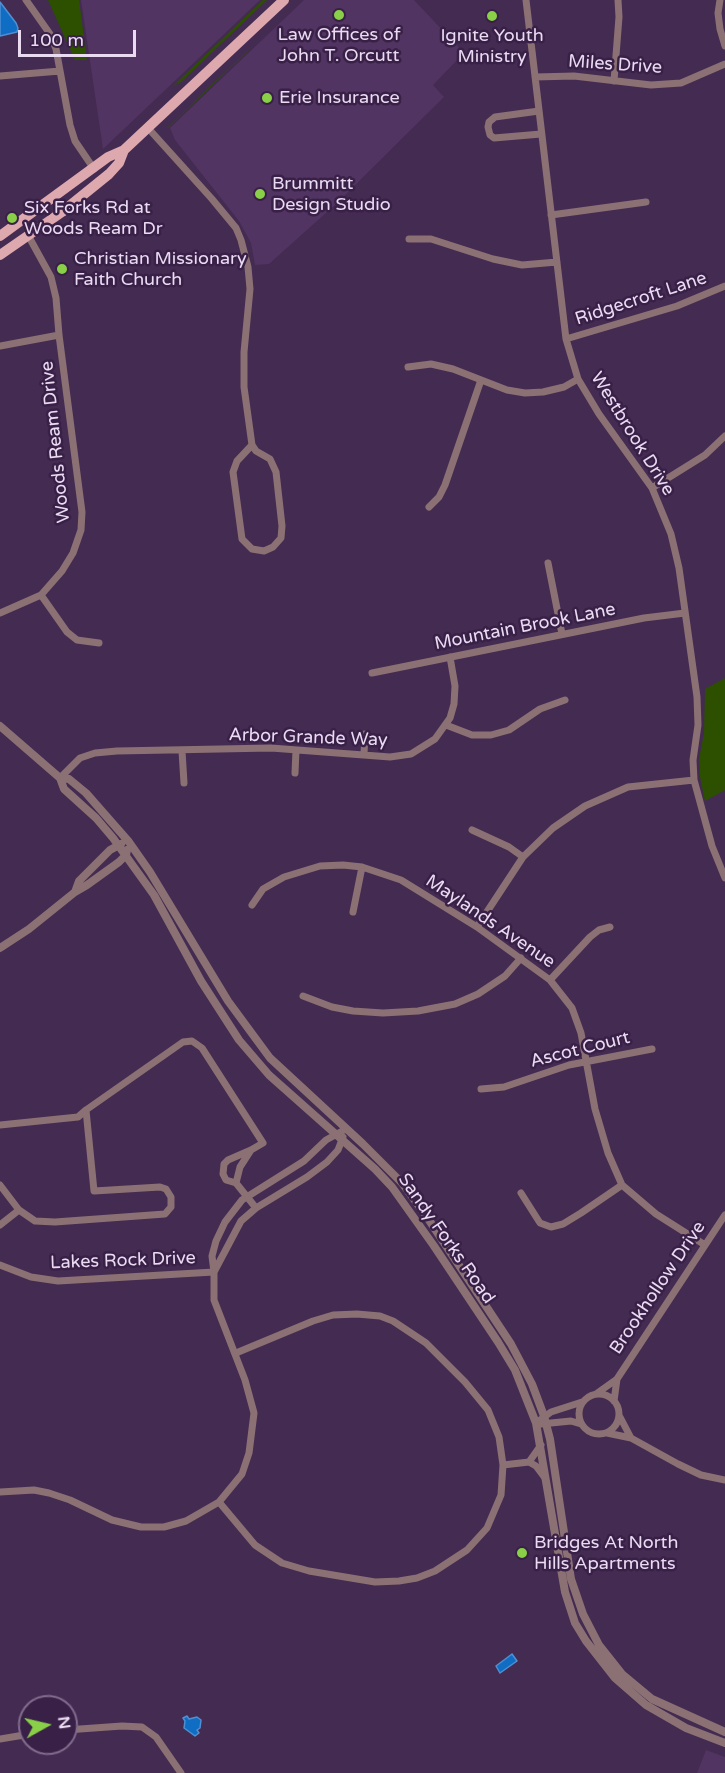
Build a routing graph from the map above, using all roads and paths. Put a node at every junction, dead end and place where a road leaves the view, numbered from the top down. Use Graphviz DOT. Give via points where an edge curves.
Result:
graph roads {
  1 [pos="26,0"];
  2 [pos="284,0"];
  3 [pos="526,0"];
  4 [pos="618,0"];
  5 [pos="720,0"];
  6 [pos="725,46"];
  7 [pos="725,64"];
  8 [pos="60,71"];
  9 [pos="0,76"];
  10 [pos="535,77"];
  11 [pos="614,81"];
  12 [pos="539,111"];
  13 [pos="148,128"];
  14 [pos="542,134"];
  15 [pos="124,150"];
  16 [pos="94,169"];
  17 [pos="646,201"];
  18 [pos="551,214"];
  19 [pos="0,236"];
  20 [pos="29,237"];
  21 [pos="409,239"];
  22 [pos="0,255"];
  23 [pos="557,262"];
  24 [pos="725,286"];
  25 [pos="59,336"];
  26 [pos="567,339"];
  27 [pos="0,346"];
  28 [pos="408,367"];
  29 [pos="578,379"];
  30 [pos="481,380"];
  31 [pos="725,436"];
  32 [pos="252,445"];
  33 [pos="652,488"];
  34 [pos="429,507"];
  35 [pos="548,563"];
  36 [pos="41,595"];
  37 [pos="0,613"];
  38 [pos="685,613"];
  39 [pos="562,634"];
  40 [pos="99,643"];
  41 [pos="450,657"];
  42 [pos="372,673"];
  43 [pos="565,700"];
  44 [pos="446,725"];
  45 [pos="0,726"];
  46 [pos="365,734"];
  47 [pos="296,750"];
  48 [pos="182,751"];
  49 [pos="364,754"];
  50 [pos="295,773"];
  51 [pos="60,778"];
  52 [pos="694,780"];
  53 [pos="184,783"];
  54 [pos="472,830"];
  55 [pos="129,842"];
  56 [pos="118,844"];
  57 [pos="126,855"];
  58 [pos="523,857"];
  59 [pos="362,867"];
  60 [pos="725,878"];
  61 [pos="75,892"];
  62 [pos="252,905"];
  63 [pos="353,912"];
  64 [pos="477,927"];
  65 [pos="610,927"];
  66 [pos="0,948"];
  67 [pos="521,958"];
  68 [pos="550,980"];
  69 [pos="303,996"];
  70 [pos="652,1049"];
  71 [pos="587,1063"];
  72 [pos="481,1089"];
  73 [pos="86,1110"];
  74 [pos="0,1125"];
  75 [pos="346,1129"];
  76 [pos="338,1137"];
  77 [pos="251,1150"];
  78 [pos="237,1156"];
  79 [pos="242,1164"];
  80 [pos="236,1182"];
  81 [pos="0,1185"];
  82 [pos="622,1185"];
  83 [pos="521,1193"];
  84 [pos="248,1197"];
  85 [pos="256,1208"];
  86 [pos="19,1209"];
  87 [pos="725,1215"];
  88 [pos="0,1225"];
  89 [pos="705,1245"];
  90 [pos="0,1264"];
  91 [pos="214,1272"];
  92 [pos="236,1353"];
  93 [pos="617,1378"];
  94 [pos="596,1394"];
  95 [pos="614,1401"];
  96 [pos="582,1404"];
  97 [pos="619,1418"];
  98 [pos="545,1420"];
  99 [pos="536,1423"];
  100 [pos="581,1424"];
  101 [pos="607,1433"];
  102 [pos="631,1438"];
  103 [pos="541,1445"];
  104 [pos="529,1462"];
  105 [pos="503,1465"];
  106 [pos="546,1480"];
  107 [pos="725,1480"];
  108 [pos="0,1492"];
  109 [pos="219,1502"];
  110 [pos="78,1729"];
  111 [pos="725,1732"];
  112 [pos="18,1736"];
  113 [pos="0,1739"];
  114 [pos="725,1743"];
  115 [pos="181,1773"];
  1 -- 8 [label="street" via="50,34"];
  2 -- 13 [label="main road"];
  3 -- 10 [label="street, Westbrook Drive"];
  4 -- 11 [label="street"];
  5 -- 6 [label="street" via="718,13"];
  7 -- 11 [label="street, Miles Drive" via="681,83"];
  8 -- 9 [label="street"];
  8 -- 16 [label="street" via="75,141"];
  10 -- 11 [label="street, Miles Drive"];
  10 -- 12 [label="street, Westbrook Drive"];
  12 -- 14 [label="street, Westbrook Drive"];
  12 -- 14 [label="street" via="495,117 488,127 494,138"];
  13 -- 15 [label="main road"];
  13 -- 32 [label="street" via="212,199 241,240 250,289 244,387"];
  14 -- 18 [label="street, Westbrook Drive"];
  15 -- 16 [label="main road"];
  15 -- 20 [label="main road" via="109,174"];
  16 -- 19 [label="main road"];
  17 -- 18 [label="street"];
  18 -- 23 [label="street, Westbrook Drive"];
  20 -- 22 [label="main road"];
  20 -- 25 [label="street, Woods Ream Drive" via="51,277"];
  21 -- 23 [label="street" via="431,238 522,265"];
  23 -- 26 [label="street, Westbrook Drive"];
  24 -- 26 [label="street, Ridgecroft Lane" via="677,306"];
  25 -- 27 [label="street"];
  25 -- 36 [label="street, Woods Ream Drive" via="82,512 81,530 62,572"];
  26 -- 29 [label="street, Westbrook Drive"];
  28 -- 30 [label="street" via="431,363"];
  29 -- 30 [label="street" via="564,387 525,393"];
  29 -- 33 [label="street, Westbrook Drive"];
  30 -- 34 [label="street" via="445,485"];
  31 -- 33 [label="street" via="705,455"];
  32 -- 32 [label="street" via="270,459 276,472 281,538 264,551 252,549 242,539 233,472 237,461"];
  33 -- 38 [label="street, Westbrook Drive" via="674,544"];
  35 -- 39 [label="street"];
  36 -- 37 [label="street, Woods Ream Drive"];
  36 -- 40 [label="street" via="66,632 77,639"];
  38 -- 39 [label="street, Mountain Brook Lane"];
  38 -- 52 [label="street, Westbrook Drive" via="697,697"];
  39 -- 41 [label="street, Mountain Brook Lane"];
  41 -- 42 [label="street, Mountain Brook Lane"];
  41 -- 44 [label="street, Arbor Grande Way" via="454,704"];
  43 -- 44 [label="street" via="540,709 509,730 491,735 472,735"];
  44 -- 49 [label="street, Arbor Grande Way" via="435,739 411,754"];
  45 -- 51 [label="street, Sandy Forks Road"];
  46 -- 49 [label="street"];
  47 -- 48 [label="street, Arbor Grande Way"];
  47 -- 49 [label="street, Arbor Grande Way"];
  47 -- 50 [label="street"];
  48 -- 51 [label="street, Arbor Grande Way" via="95,753 80,758"];
  48 -- 53 [label="street"];
  51 -- 55 [label="street, Sandy Forks Road" via="69,779 86,793"];
  51 -- 56 [label="street, Sandy Forks Road" via="64,789"];
  52 -- 58 [label="street" via="628,787 585,806 553,828"];
  52 -- 60 [label="street, Westbrook Drive"];
  54 -- 58 [label="street"];
  55 -- 56 [label="street"];
  55 -- 57 [label="street"];
  55 -- 75 [label="street, Sandy Forks Road" via="246,1028 270,1058"];
  56 -- 57 [label="street, Sandy Forks Road"];
  56 -- 61 [label="street" via="79,881"];
  57 -- 61 [label="street"];
  57 -- 76 [label="street, Sandy Forks Road" via="154,895 239,1040 269,1075"];
  58 -- 64 [label="street"];
  59 -- 62 [label="street, Maylands Avenue" via="320,866 284,877 263,889"];
  59 -- 63 [label="street"];
  59 -- 64 [label="street, Maylands Avenue" via="401,880"];
  61 -- 66 [label="street"];
  64 -- 67 [label="street, Maylands Avenue"];
  65 -- 68 [label="street" via="590,937"];
  67 -- 68 [label="street, Maylands Avenue"];
  67 -- 69 [label="street" via="505,976 478,994 455,1004 418,1011 354,1011"];
  68 -- 71 [label="street, Maylands Avenue" via="572,1008"];
  70 -- 71 [label="street, Ascot Court"];
  71 -- 72 [label="street, Ascot Court" via="550,1070 495,1089"];
  71 -- 82 [label="street, Maylands Avenue" via="595,1109"];
  73 -- 74 [label="street" via="78,1117"];
  73 -- 77 [label="street" via="183,1042 192,1041 202,1048 263,1143"];
  73 -- 86 [label="street" via="94,1191 160,1187 171,1197 171,1207 165,1214 55,1222 35,1221"];
  75 -- 76 [label="street"];
  75 -- 98 [label="street, Sandy Forks Road" via="402,1183 428,1217 511,1344"];
  76 -- 84 [label="street" via="326,1140 304,1161"];
  76 -- 85 [label="street" via="338,1150 327,1162"];
  76 -- 99 [label="street, Sandy Forks Road" via="392,1187 434,1246 515,1370"];
  77 -- 78 [label="street"];
  77 -- 79 [label="street"];
  78 -- 79 [label="street"];
  78 -- 80 [label="street" via="224,1164 223,1174 225,1180"];
  79 -- 80 [label="street"];
  80 -- 84 [label="street"];
  81 -- 86 [label="street"];
  82 -- 83 [label="street" via="582,1213 551,1227 540,1223"];
  82 -- 89 [label="street, Maylands Avenue" via="656,1214"];
  84 -- 85 [label="street"];
  84 -- 91 [label="street" via="225,1222 216,1241 212,1256"];
  85 -- 91 [label="street" via="241,1221"];
  86 -- 88 [label="street"];
  87 -- 89 [label="street, Brookhollow Drive"];
  89 -- 93 [label="street, Brookhollow Drive"];
  90 -- 91 [label="street, Lakes Rock Drive" via="31,1277 58,1281"];
  91 -- 92 [label="street" via="214,1300"];
  92 -- 105 [label="street" via="333,1315 380,1316 393,1321 426,1343 488,1410 499,1437"];
  92 -- 109 [label="street" via="254,1413 253,1428 242,1474"];
  93 -- 94 [label="street, Brookhollow Drive"];
  93 -- 95 [label="street, Brookhollow Drive"];
  94 -- 95 [label="street"];
  94 -- 96 [label="street, Brookhollow Drive"];
  95 -- 97 [label="street, Brookhollow Drive"];
  96 -- 98 [label="street, Brookhollow Drive"];
  96 -- 100 [label="street" via="578,1415"];
  97 -- 101 [label="street"];
  97 -- 102 [label="street, Brookhollow Drive"];
  98 -- 99 [label="street"];
  98 -- 100 [label="street"];
  98 -- 111 [label="street, Sandy Forks Road" via="571,1579 599,1646 622,1674 652,1699"];
  99 -- 103 [label="street, Sandy Forks Road"];
  100 -- 101 [label="street" via="589,1432"];
  101 -- 102 [label="street"];
  102 -- 107 [label="street" via="701,1475"];
  103 -- 104 [label="street"];
  103 -- 106 [label="street, Sandy Forks Road"];
  104 -- 105 [label="street"];
  104 -- 106 [label="street"];
  105 -- 109 [label="street" via="501,1495 487,1528 474,1543 435,1571 399,1581 375,1582 282,1563 255,1545"];
  106 -- 114 [label="street, Sandy Forks Road" via="564,1592 586,1641 615,1678 646,1706"];
  108 -- 109 [label="street" via="49,1493 112,1520 141,1527 164,1527 186,1521"];
  110 -- 115 [label="street" via="142,1728 156,1737"];
  112 -- 113 [label="street"];
}
